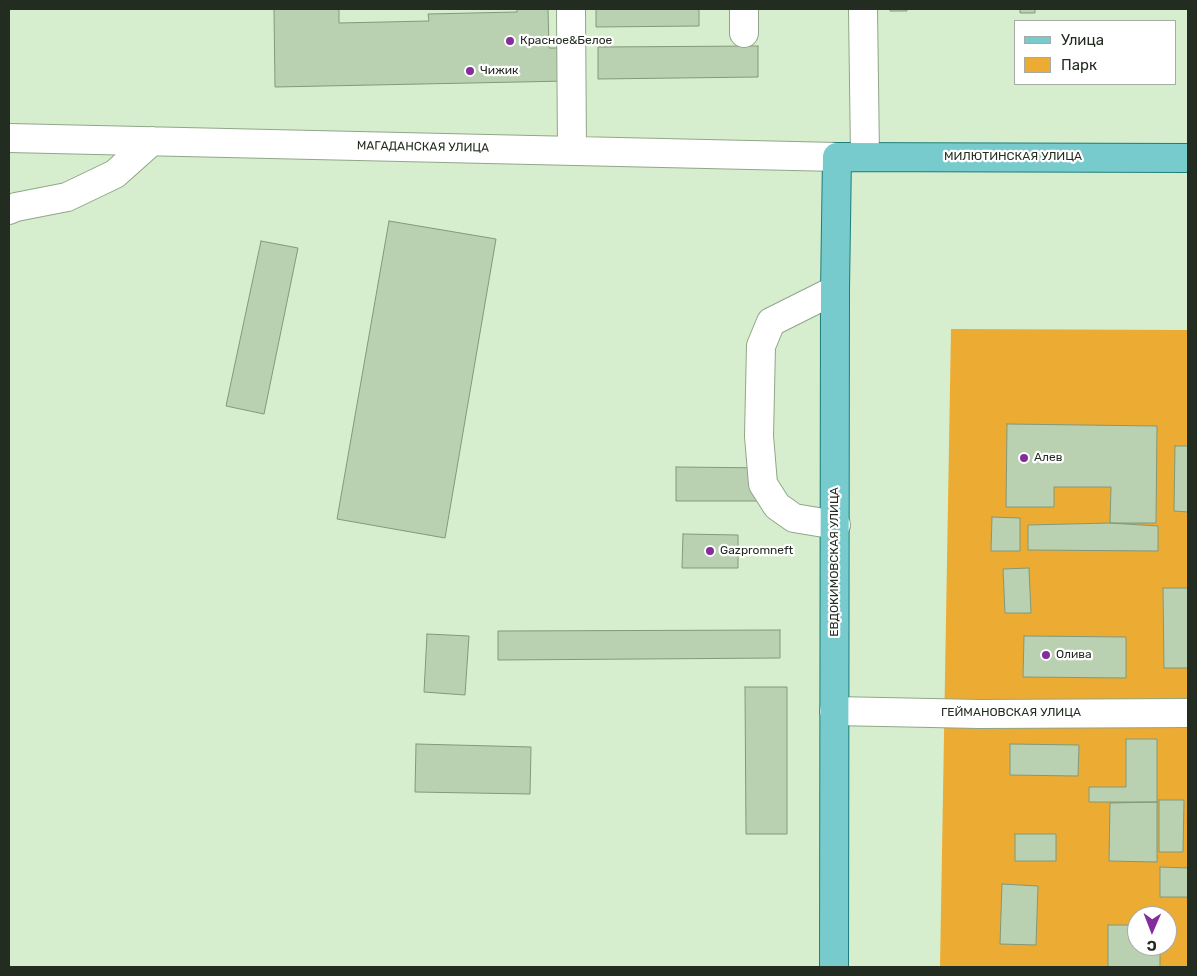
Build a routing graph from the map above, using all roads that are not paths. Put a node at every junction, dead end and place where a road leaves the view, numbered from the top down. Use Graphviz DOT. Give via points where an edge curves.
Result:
graph roads {
  1 [pos="571,9"];
  2 [pos="863,9"];
  3 [pos="9,138"];
  4 [pos="152,141"];
  5 [pos="572,151"];
  6 [pos="865,156"];
  7 [pos="837,157"];
  8 [pos="1188,158"];
  9 [pos="9,210"];
  10 [pos="835,290"];
  11 [pos="836,525"];
  12 [pos="834,711"];
  13 [pos="1188,713"];
  14 [pos="834,967"];
  1 -- 5 [label="street"];
  2 -- 6 [label="street"];
  3 -- 4 [label="street, МАГАДАНСКАЯ УЛИЦА"];
  4 -- 5 [label="street, МАГАДАНСКАЯ УЛИЦА"];
  4 -- 9 [label="street" via="115,174 67,198"];
  5 -- 7 [label="street, МАГАДАНСКАЯ УЛИЦА"];
  6 -- 7 [label="main road, МИЛЮТИНСКАЯ УЛИЦА"];
  6 -- 8 [label="main road, МИЛЮТИНСКАЯ УЛИЦА"];
  7 -- 10 [label="main road, ЕВДОКИМОВСКАЯ УЛИЦА"];
  10 -- 11 [label="main road, ЕВДОКИМОВСКАЯ УЛИЦА"];
  10 -- 11 [label="street" via="771,322 761,346 760,436 763,484 777,506 794,518"];
  11 -- 12 [label="main road, ЕВДОКИМОВСКАЯ УЛИЦА"];
  12 -- 13 [label="street, ГЕЙМАНОВСКАЯ УЛИЦА"];
  12 -- 14 [label="main road, ЕВДОКИМОВСКАЯ УЛИЦА"];
}
